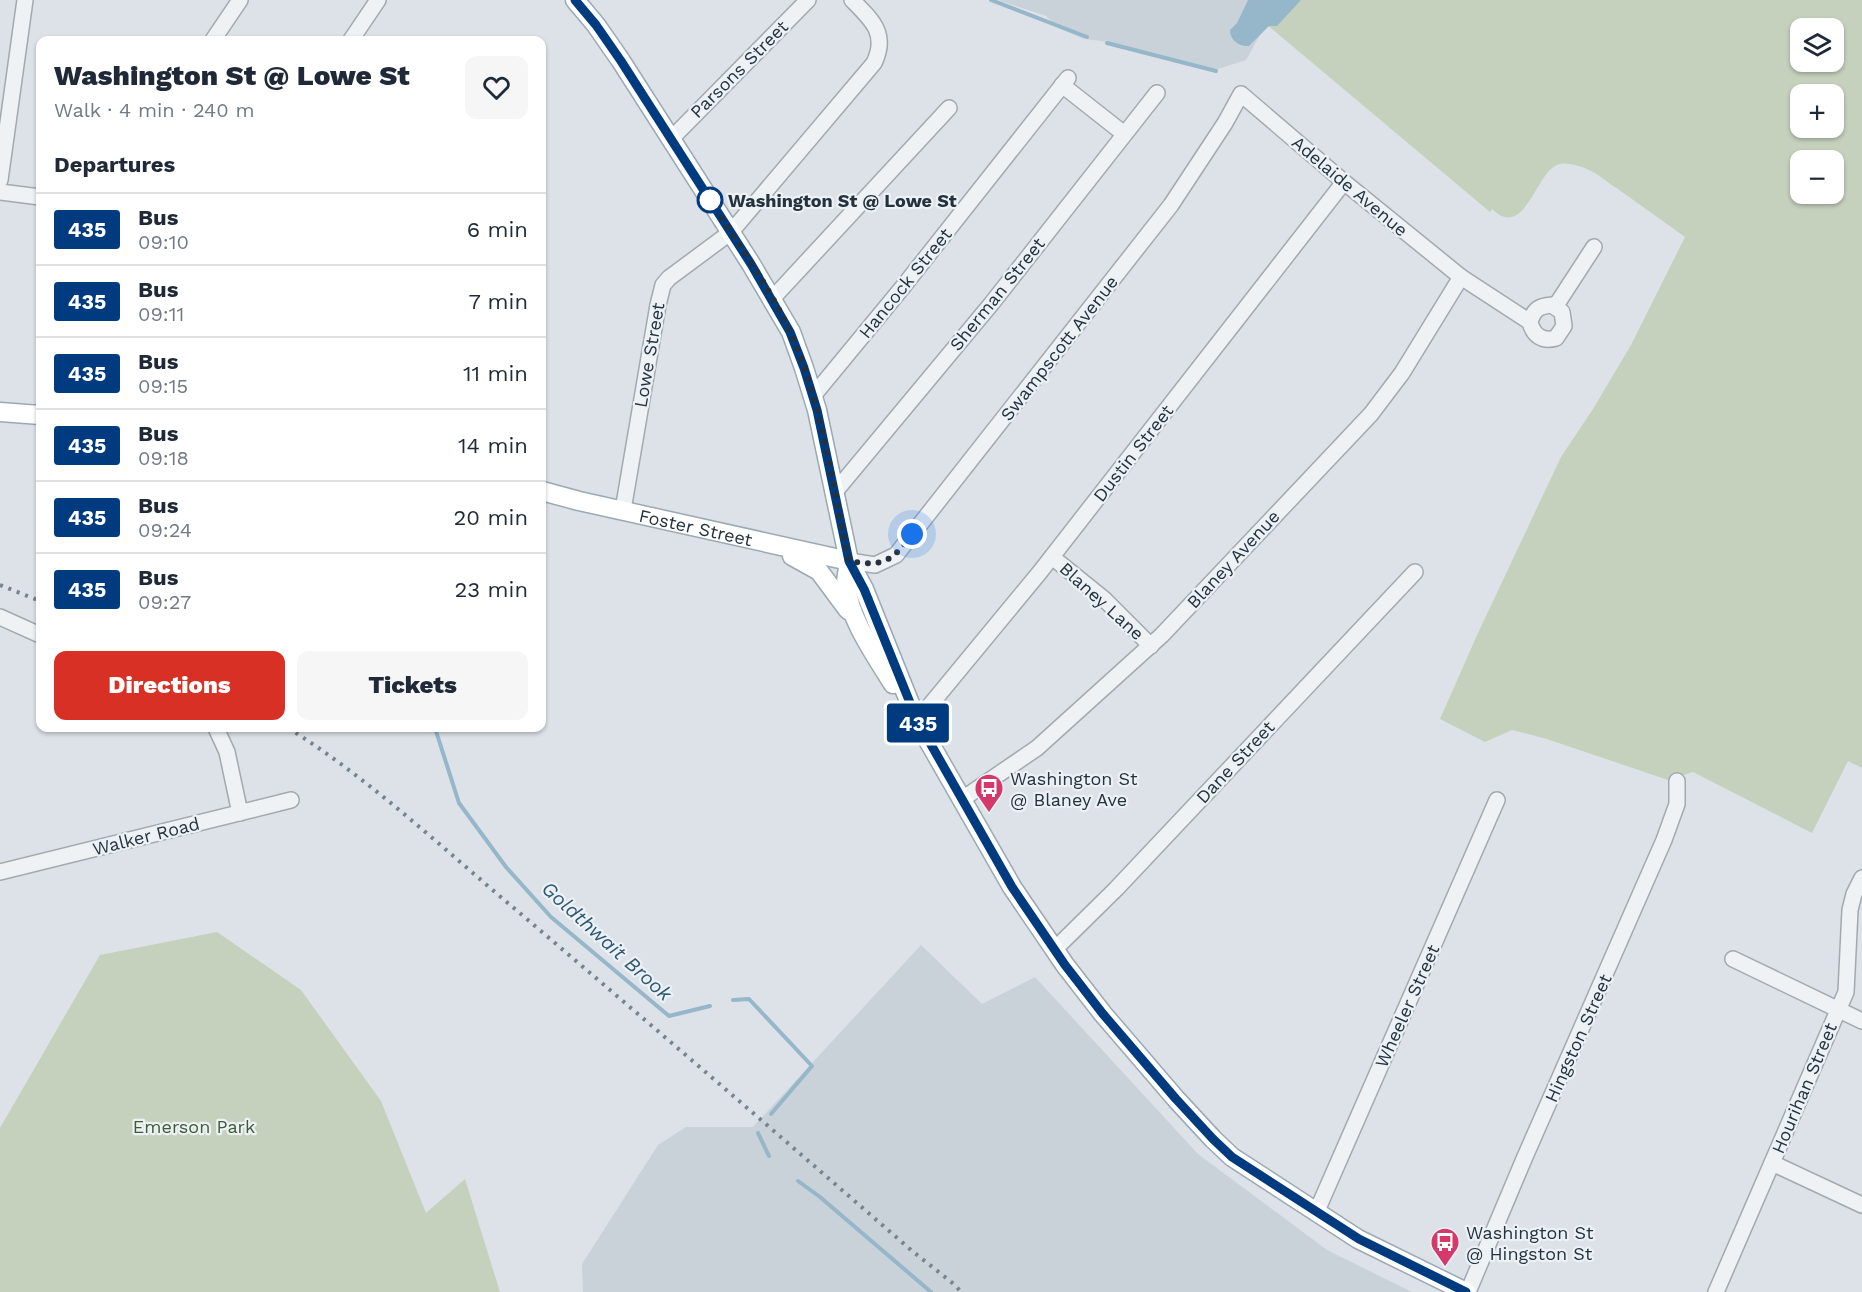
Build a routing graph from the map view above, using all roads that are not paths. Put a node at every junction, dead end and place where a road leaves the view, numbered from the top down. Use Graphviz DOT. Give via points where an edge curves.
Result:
graph roads {
  1 [pos="25,0"];
  2 [pos="240,0"];
  3 [pos="378,0"];
  4 [pos="575,0"];
  5 [pos="808,0"];
  6 [pos="852,0"];
  7 [pos="216,36"];
  8 [pos="354,36"];
  9 [pos="1156,93"];
  10 [pos="1240,94"];
  11 [pos="949,108"];
  12 [pos="1124,133"];
  13 [pos="671,139"];
  14 [pos="0,180"];
  15 [pos="1344,182"];
  16 [pos="0,192"];
  17 [pos="36,196"];
  18 [pos="731,232"];
  19 [pos="1594,247"];
  20 [pos="1461,277"];
  21 [pos="772,299"];
  22 [pos="1555,307"];
  23 [pos="1530,322"];
  24 [pos="813,396"];
  25 [pos="0,411"];
  26 [pos="36,415"];
  27 [pos="546,492"];
  28 [pos="834,493"];
  29 [pos="623,510"];
  30 [pos="771,545"];
  31 [pos="1052,557"];
  32 [pos="849,561"];
  33 [pos="1415,572"];
  34 [pos="0,617"];
  35 [pos="861,630"];
  36 [pos="36,633"];
  37 [pos="1151,645"];
  38 [pos="917,720"];
  39 [pos="218,732"];
  40 [pos="1677,781"];
  41 [pos="291,800"];
  42 [pos="961,800"];
  43 [pos="1497,800"];
  44 [pos="240,813"];
  45 [pos="0,872"];
  46 [pos="1862,878"];
  47 [pos="1054,950"];
  48 [pos="1733,959"];
  49 [pos="1838,1010"];
  50 [pos="1862,1021"];
  51 [pos="1772,1163"];
  52 [pos="1862,1205"];
  53 [pos="1316,1213"];
  54 [pos="1467,1292"];
  55 [pos="1716,1292"];
  1 -- 14 [label="street"];
  2 -- 7 [label="street"];
  3 -- 8 [label="street"];
  4 -- 13 [label="main road" via="605,38"];
  5 -- 13 [label="street, Parsons Street"];
  6 -- 18 [label="street, Lowe Street" via="876,27 880,51"];
  9 -- 12 [label="street, Sherman Street"];
  10 -- 15 [label="street, Adelaide Avenue"];
  10 -- 32 [label="street, Swampscott Avenue" via="1171,205 896,555 875,565"];
  11 -- 21 [label="street"];
  12 -- 24 [label="street, Hancock Street" via="1065,81"];
  12 -- 28 [label="street, Sherman Street" via="992,303"];
  13 -- 18 [label="main road"];
  15 -- 20 [label="street, Adelaide Avenue"];
  15 -- 31 [label="street, Dustin Street"];
  16 -- 17 [label="street"];
  18 -- 21 [label="main road"];
  18 -- 29 [label="street, Lowe Street" via="663,285"];
  19 -- 22 [label="street"];
  20 -- 23 [label="street, Adelaide Avenue"];
  20 -- 37 [label="street, Blaney Avenue" via="1402,373 1371,414"];
  21 -- 24 [label="main road" via="794,341"];
  22 -- 23 [label="street" via="1540,306"];
  22 -- 23 [label="street" via="1562,312 1564,326 1556,338 1540,338"];
  24 -- 28 [label="main road"];
  25 -- 26 [label="main road"];
  27 -- 29 [label="main road, Foster Street"];
  28 -- 32 [label="main road"];
  29 -- 30 [label="main road, Foster Street"];
  30 -- 32 [label="main road, Foster Street"];
  30 -- 35 [label="main road" via="819,571"];
  31 -- 37 [label="street, Blaney Lane" via="1104,599"];
  31 -- 38 [label="street, Dustin Street"];
  32 -- 35 [label="main road" via="846,585"];
  32 -- 38 [label="main road"];
  33 -- 47 [label="street, Dane Street"];
  34 -- 36 [label="street"];
  35 -- 38 [label="main road"];
  37 -- 42 [label="street, Blaney Avenue" via="1036,748"];
  38 -- 42 [label="main road"];
  39 -- 44 [label="street"];
  40 -- 54 [label="street, Hingston Street" via="1677,804 1664,840"];
  41 -- 44 [label="street, Walker Road"];
  42 -- 47 [label="main road"];
  43 -- 53 [label="street, Wheeler Street"];
  44 -- 45 [label="street, Walker Road"];
  46 -- 49 [label="street, Hourihan Street" via="1850,910 1846,992"];
  47 -- 53 [label="main road" via="1103,1014 1213,1139 1250,1170"];
  48 -- 49 [label="street"];
  49 -- 50 [label="street"];
  49 -- 51 [label="street, Hourihan Street"];
  51 -- 52 [label="street"];
  51 -- 55 [label="street, Hourihan Street"];
  53 -- 54 [label="main road" via="1359,1239"];
}
